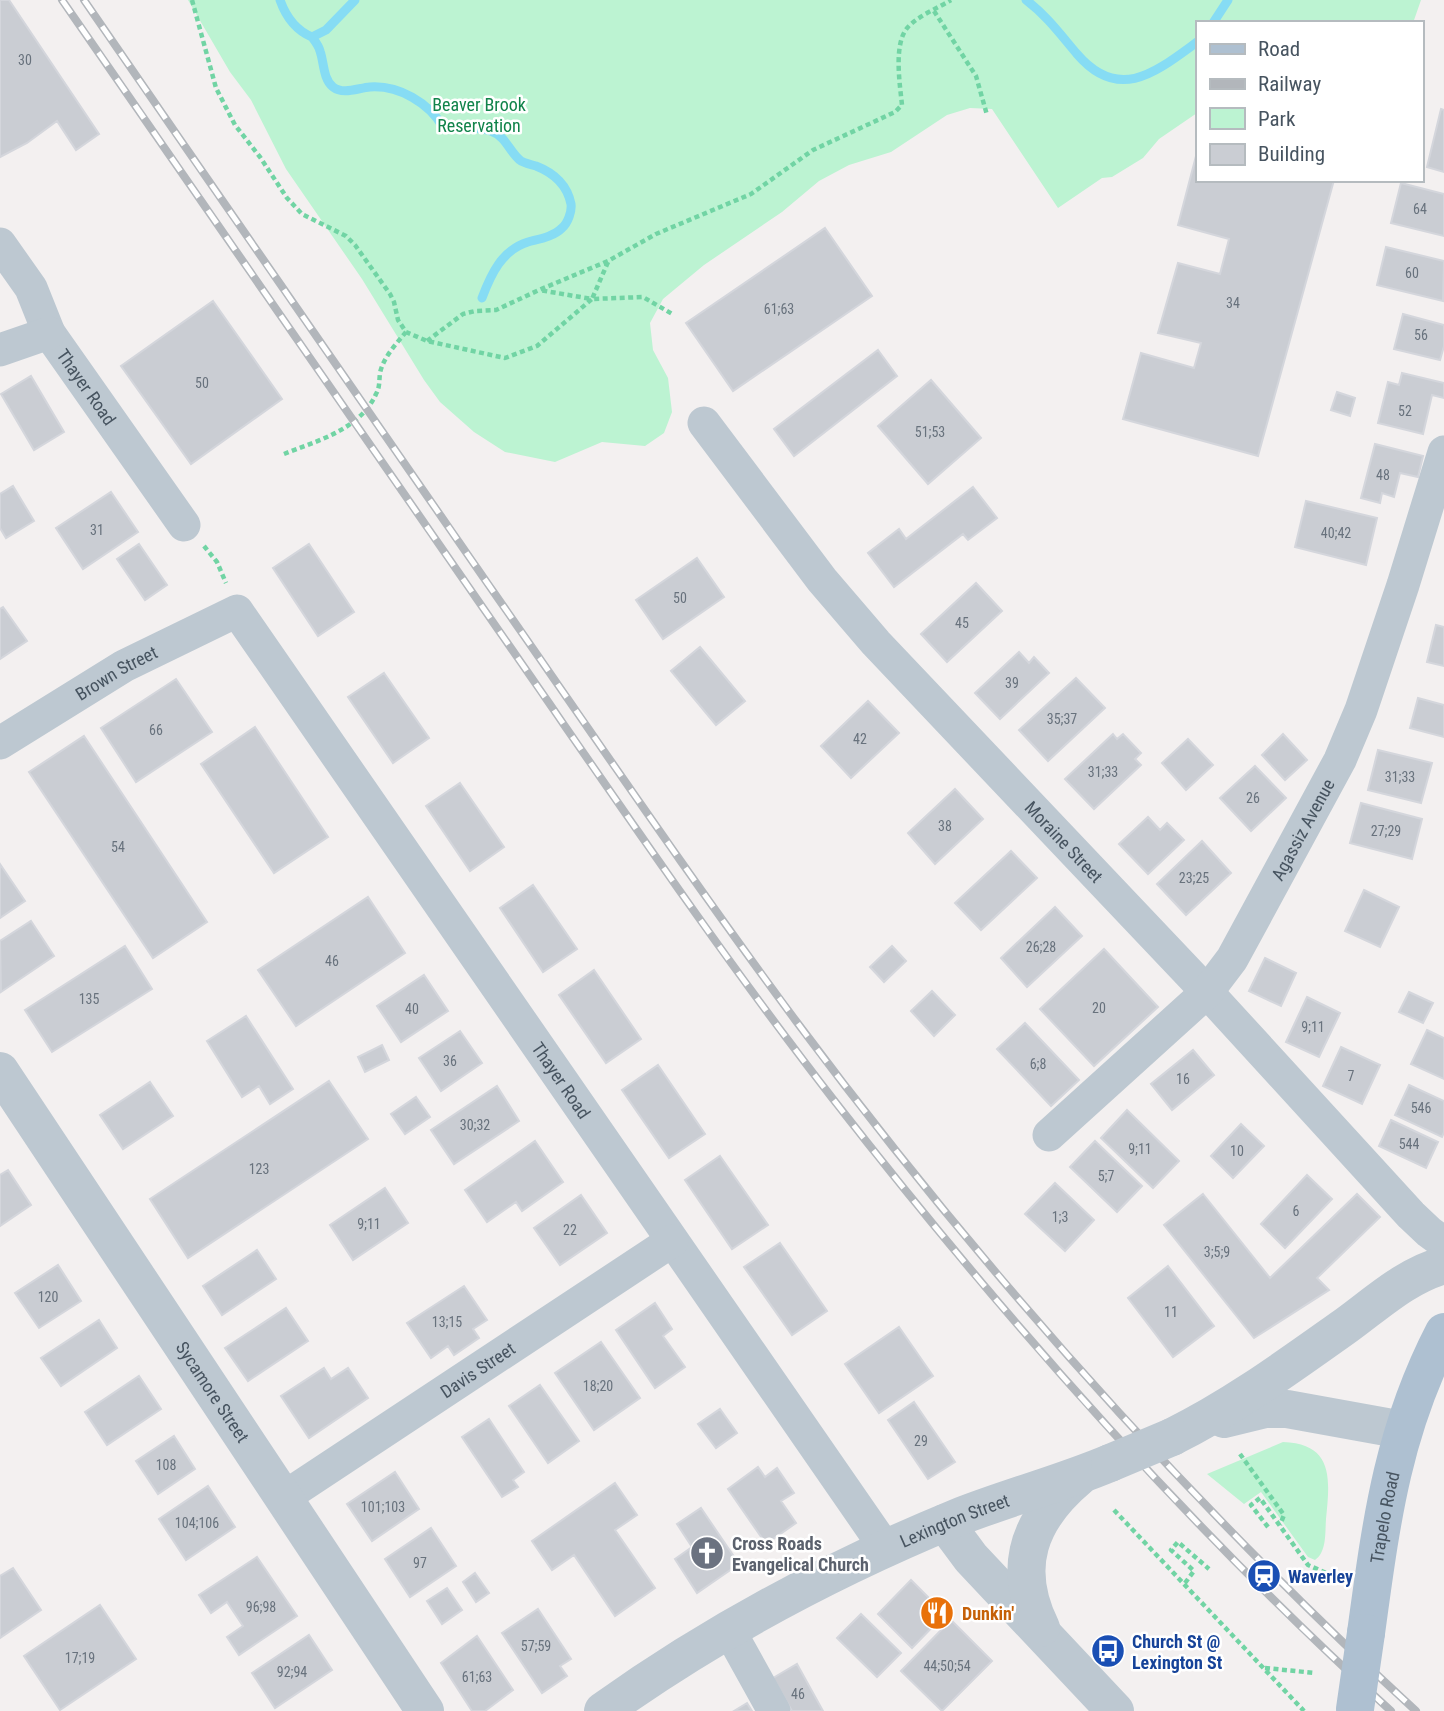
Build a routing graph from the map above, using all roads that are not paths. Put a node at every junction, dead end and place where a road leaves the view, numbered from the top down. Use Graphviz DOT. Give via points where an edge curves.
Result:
graph roads {
  1 [pos="0,244"];
  2 [pos="49,332"];
  3 [pos="0,350"];
  4 [pos="704,423"];
  5 [pos="1444,452"];
  6 [pos="184,525"];
  7 [pos="237,611"];
  8 [pos="0,743"];
  9 [pos="1207,992"];
  10 [pos="0,1071"];
  11 [pos="1048,1135"];
  12 [pos="672,1241"];
  13 [pos="1444,1243"];
  14 [pos="1444,1265"];
  15 [pos="1444,1332"];
  16 [pos="1403,1430"];
  17 [pos="1172,1437"];
  18 [pos="1096,1469"];
  19 [pos="283,1498"];
  20 [pos="945,1523"];
  21 [pos="886,1549"];
  22 [pos="729,1630"];
  23 [pos="1046,1639"];
  24 [pos="1355,1710"];
  25 [pos="425,1711"];
  26 [pos="603,1711"];
  27 [pos="774,1711"];
  28 [pos="1115,1711"];
  1 -- 2 [label="street, Thayer Road" via="31,288"];
  2 -- 3 [label="street"];
  2 -- 6 [label="street, Thayer Road"];
  4 -- 9 [label="street, Moraine Street" via="821,580 876,643"];
  5 -- 9 [label="street, Agassiz Avenue" via="1374,672 1340,760 1232,959"];
  7 -- 8 [label="street, Brown Street" via="124,666"];
  7 -- 12 [label="street, Thayer Road"];
  9 -- 11 [label="street, Agassiz Avenue"];
  9 -- 13 [label="street, Moraine Street" via="1420,1224"];
  10 -- 19 [label="street, Sycamore Street"];
  12 -- 19 [label="street, Davis Street"];
  12 -- 21 [label="street, Thayer Road"];
  14 -- 17 [label="street, Lexington Street" via="1401,1285 1255,1389"];
  15 -- 16 [label="main road, Trapelo Road"];
  16 -- 17 [label="street, Lexington Street" via="1276,1409 1239,1415"];
  16 -- 24 [label="main road, Trapelo Road, bridge" via="1387,1493"];
  17 -- 18 [label="street, Lexington Street, bridge"];
  18 -- 20 [label="street, Lexington Street"];
  18 -- 23 [label="street" via="1069,1485 1027,1550 1027,1587"];
  19 -- 25 [label="street, Sycamore Street"];
  20 -- 21 [label="street, Lexington Street"];
  20 -- 23 [label="street" via="971,1559"];
  21 -- 22 [label="street, Lexington Street"];
  22 -- 26 [label="street, Lexington Street"];
  22 -- 27 [label="street"];
  23 -- 28 [label="street"];
}
